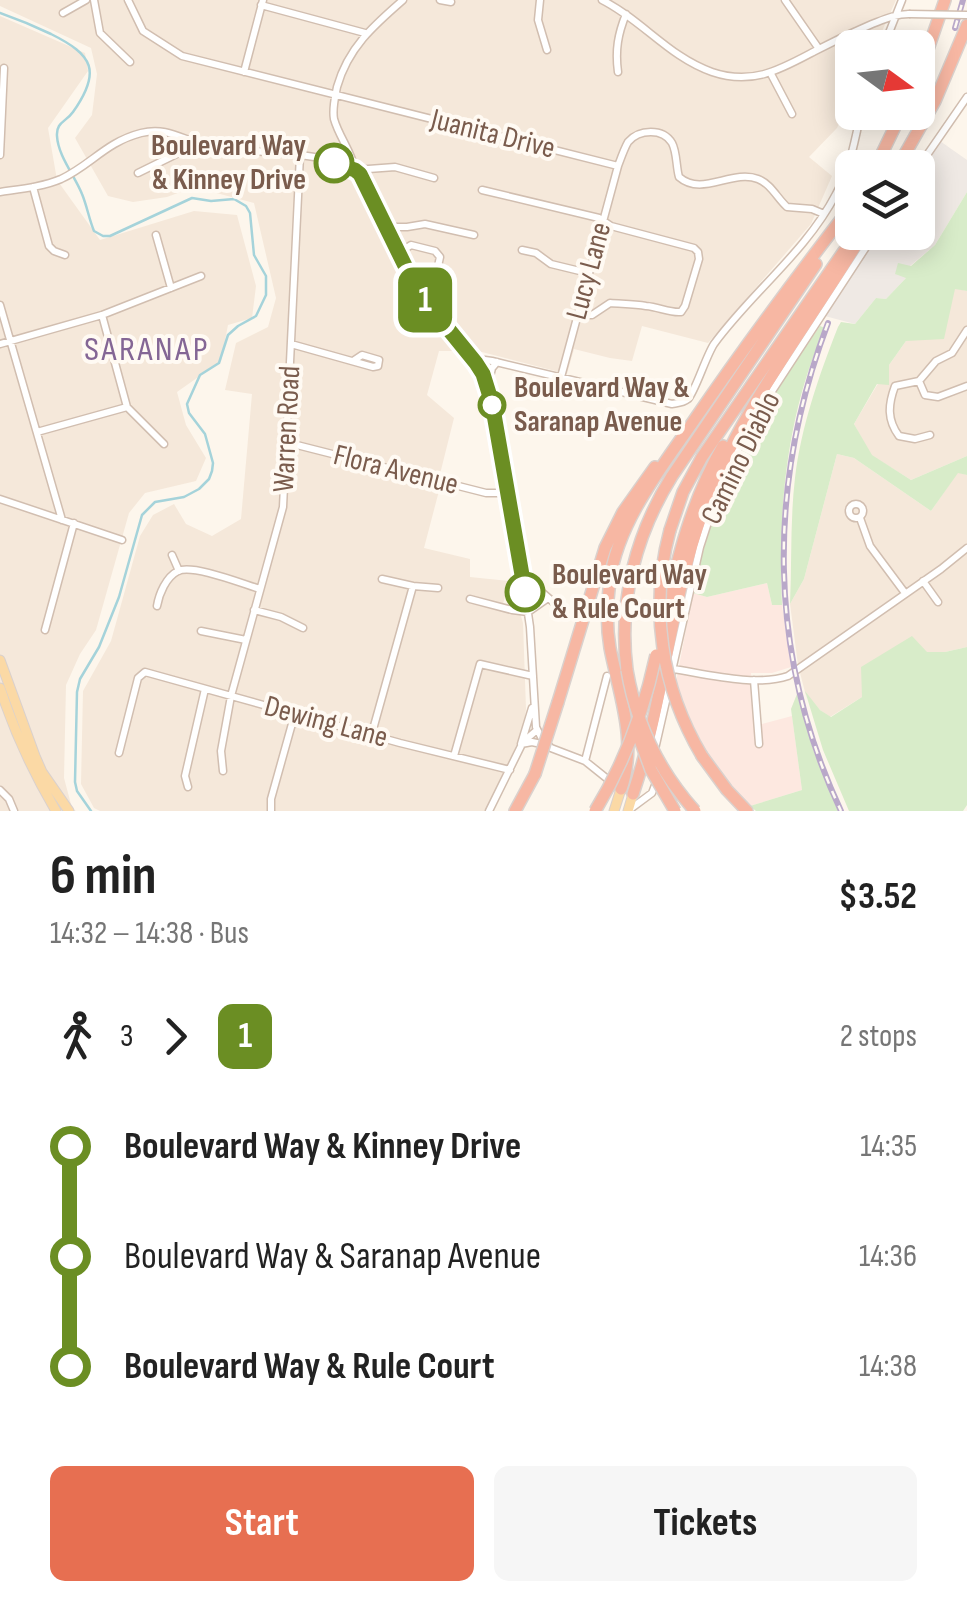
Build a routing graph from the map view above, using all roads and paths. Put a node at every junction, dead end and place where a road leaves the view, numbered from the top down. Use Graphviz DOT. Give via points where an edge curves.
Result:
graph roads {
  1 [pos="90,0"];
  2 [pos="128,0"];
  3 [pos="403,0"];
  4 [pos="440,0"];
  5 [pos="540,0"];
  6 [pos="602,0"];
  7 [pos="785,0"];
  8 [pos="902,0"];
  9 [pos="944,0"];
  10 [pos="262,2"];
  11 [pos="452,2"];
  12 [pos="62,13"];
  13 [pos="626,14"];
  14 [pos="896,15"];
  15 [pos="967,15"];
  16 [pos="967,25"];
  17 [pos="891,30"];
  18 [pos="934,30"];
  19 [pos="365,33"];
  20 [pos="819,49"];
  21 [pos="547,50"];
  22 [pos="130,62"];
  23 [pos="4,68"];
  24 [pos="244,72"];
  25 [pos="618,72"];
  26 [pos="771,74"];
  27 [pos="336,94"];
  28 [pos="967,97"];
  29 [pos="792,114"];
  30 [pos="857,130"];
  31 [pos="198,143"];
  32 [pos="907,150"];
  33 [pos="930,150"];
  34 [pos="0,155"];
  35 [pos="300,155"];
  36 [pos="618,166"];
  37 [pos="355,170"];
  38 [pos="138,173"];
  39 [pos="434,178"];
  40 [pos="33,187"];
  41 [pos="482,190"];
  42 [pos="0,192"];
  43 [pos="824,214"];
  44 [pos="602,221"];
  45 [pos="386,226"];
  46 [pos="835,228"];
  47 [pos="835,233"];
  48 [pos="156,235"];
  49 [pos="474,235"];
  50 [pos="522,250"];
  51 [pos="853,250"];
  52 [pos="864,250"];
  53 [pos="844,251"];
  54 [pos="399,253"];
  55 [pos="65,254"];
  56 [pos="588,273"];
  57 [pos="201,276"];
  58 [pos="171,288"];
  59 [pos="423,297"];
  60 [pos="0,305"];
  61 [pos="102,315"];
  62 [pos="577,315"];
  63 [pos="967,330"];
  64 [pos="10,341"];
  65 [pos="0,344"];
  66 [pos="291,344"];
  67 [pos="352,361"];
  68 [pos="497,362"];
  69 [pos="476,363"];
  70 [pos="561,377"];
  71 [pos="918,381"];
  72 [pos="488,386"];
  73 [pos="967,386"];
  74 [pos="127,407"];
  75 [pos="36,432"];
  76 [pos="684,435"];
  77 [pos="930,435"];
  78 [pos="285,442"];
  79 [pos="164,444"];
  80 [pos="508,493"];
  81 [pos="0,499"];
  82 [pos="860,518"];
  83 [pos="69,522"];
  84 [pos="122,540"];
  85 [pos="967,548"];
  86 [pos="172,555"];
  87 [pos="178,571"];
  88 [pos="522,575"];
  89 [pos="382,579"];
  90 [pos="923,581"];
  91 [pos="413,586"];
  92 [pos="438,588"];
  93 [pos="260,589"];
  94 [pos="905,593"];
  95 [pos="548,598"];
  96 [pos="470,599"];
  97 [pos="938,602"];
  98 [pos="157,606"];
  99 [pos="559,607"];
  100 [pos="254,610"];
  101 [pos="528,612"];
  102 [pos="303,628"];
  103 [pos="46,630"];
  104 [pos="201,631"];
  105 [pos="246,640"];
  106 [pos="0,660"];
  107 [pos="673,669"];
  108 [pos="627,670"];
  109 [pos="533,676"];
  110 [pos="607,676"];
  111 [pos="754,680"];
  112 [pos="0,688"];
  113 [pos="204,689"];
  114 [pos="231,696"];
  115 [pos="534,702"];
  116 [pos="295,713"];
  117 [pos="537,730"];
  118 [pos="372,733"];
  119 [pos="521,744"];
  120 [pos="760,744"];
  121 [pos="546,745"];
  122 [pos="118,753"];
  123 [pos="454,756"];
  124 [pos="585,761"];
  125 [pos="510,770"];
  126 [pos="222,771"];
  127 [pos="188,786"];
  128 [pos="0,790"];
  129 [pos="627,792"];
  130 [pos="648,795"];
  131 [pos="14,811"];
  132 [pos="56,811"];
  133 [pos="69,811"];
  134 [pos="271,811"];
  135 [pos="489,811"];
  136 [pos="516,811"];
  137 [pos="595,811"];
  138 [pos="614,811"];
  139 [pos="628,811"];
  140 [pos="674,811"];
  141 [pos="695,811"];
  142 [pos="748,811"];
  1 -- 12 [label="street"];
  1 -- 22 [label="street" via="100,33"];
  2 -- 24 [label="street, Juanita Drive" via="144,31 182,56"];
  3 -- 19 [label="street"];
  4 -- 11 [label="street"];
  5 -- 21 [label="street"];
  6 -- 13 [label="street"];
  7 -- 20 [label="street"];
  8 -- 14 [label="street"];
  9 -- 18 [label="highway"];
  10 -- 19 [label="street"];
  10 -- 24 [label="street"];
  13 -- 25 [label="street" via="616,42"];
  13 -- 26 [label="street" via="710,72"];
  14 -- 15 [label="street, bridge"];
  14 -- 17 [label="street"];
  14 -- 20 [label="street"];
  16 -- 32 [label="highway"];
  19 -- 27 [label="street"];
  20 -- 26 [label="street"];
  23 -- 34 [label="street"];
  24 -- 27 [label="street, Juanita Drive"];
  26 -- 29 [label="street"];
  27 -- 36 [label="street, Juanita Drive"];
  27 -- 37 [label="street" via="334,116"];
  28 -- 33 [label="street"];
  30 -- 43 [label="street"];
  31 -- 35 [label="street"];
  31 -- 38 [label="street"];
  31 -- 40 [label="street" via="170,132 145,132 112,144 63,178"];
  35 -- 37 [label="street"];
  35 -- 66 [label="street, Warren Road"];
  36 -- 43 [label="street" via="630,140 657,132 674,146 677,172 686,182 756,178 787,207"];
  36 -- 44 [label="street, Lucy Lane"];
  37 -- 39 [label="street" via="395,167"];
  37 -- 45 [label="street"];
  40 -- 42 [label="street"];
  40 -- 55 [label="street" via="49,246"];
  41 -- 44 [label="street"];
  43 -- 70 [label="street" via="719,337 683,402"];
  44 -- 56 [label="street, Lucy Lane"];
  44 -- 62 [label="street" via="694,248 699,258 682,312 610,303 592,315"];
  45 -- 49 [label="street" via="431,224"];
  45 -- 54 [label="street"];
  46 -- 76 [label="highway"];
  47 -- 108 [label="highway" via="662,493 628,590"];
  48 -- 58 [label="street"];
  50 -- 56 [label="street"];
  51 -- 129 [label="highway" via="746,419 710,492 688,558 648,745"];
  52 -- 107 [label="street, Camino Diablo" via="730,465 700,548"];
  53 -- 137 [label="highway, bridge" via="702,487 642,711"];
  53 -- 142 [label="highway, bridge" via="702,457 670,530 660,586 663,653 678,710 702,756"];
  54 -- 59 [label="street"];
  54 -- 59 [label="street" via="411,245 440,257 433,289"];
  56 -- 62 [label="street, Lucy Lane"];
  57 -- 58 [label="street"];
  58 -- 61 [label="street"];
  59 -- 69 [label="street"];
  60 -- 64 [label="street"];
  61 -- 64 [label="street"];
  61 -- 74 [label="street"];
  62 -- 70 [label="street, Lucy Lane"];
  63 -- 71 [label="street" via="952,353"];
  64 -- 65 [label="street"];
  64 -- 75 [label="street"];
  66 -- 67 [label="street"];
  66 -- 78 [label="street, Warren Road"];
  68 -- 69 [label="street"];
  68 -- 70 [label="street"];
  68 -- 72 [label="street"];
  69 -- 72 [label="street"];
  71 -- 73 [label="street" via="925,395"];
  71 -- 77 [label="street" via="895,386 889,417 899,436"];
  72 -- 80 [label="street"];
  74 -- 75 [label="street"];
  74 -- 79 [label="street"];
  75 -- 83 [label="street"];
  76 -- 129 [label="highway" via="637,509 611,574 609,637 629,740"];
  76 -- 136 [label="highway, bridge" via="640,486 609,539 535,774"];
  78 -- 80 [label="street, Flora Avenue"];
  78 -- 93 [label="street, Warren Road" via="283,507"];
  80 -- 88 [label="street"];
  81 -- 83 [label="street"];
  82 -- 94 [label="street" via="870,546"];
  83 -- 84 [label="street"];
  83 -- 103 [label="street"];
  85 -- 90 [label="street"];
  86 -- 87 [label="street"];
  87 -- 93 [label="street"];
  87 -- 98 [label="street"];
  88 -- 95 [label="street"];
  88 -- 101 [label="street"];
  89 -- 91 [label="street"];
  90 -- 94 [label="street"];
  90 -- 97 [label="street"];
  91 -- 92 [label="street"];
  91 -- 118 [label="street"];
  93 -- 100 [label="street, Warren Road"];
  94 -- 111 [label="street" via="794,673"];
  95 -- 99 [label="street"];
  95 -- 101 [label="street"];
  96 -- 101 [label="street"];
  100 -- 102 [label="street"];
  100 -- 105 [label="street, Warren Road"];
  101 -- 109 [label="street"];
  104 -- 105 [label="street"];
  105 -- 114 [label="street, Warren Road"];
  106 -- 133 [label="main road" via="42,772"];
  107 -- 111 [label="street"];
  107 -- 130 [label="street, Camino Diablo" via="653,760 656,785"];
  108 -- 140 [label="highway, bridge" via="639,740"];
  108 -- 141 [label="highway, bridge" via="652,748"];
  109 -- 115 [label="street"];
  109 -- 123 [label="street" via="480,664"];
  110 -- 124 [label="street"];
  111 -- 120 [label="street"];
  112 -- 132 [label="main road"];
  113 -- 114 [label="street, Dewing Lane"];
  113 -- 122 [label="street, Dewing Lane" via="142,672"];
  113 -- 127 [label="street" via="184,776"];
  114 -- 116 [label="street, Dewing Lane"];
  114 -- 126 [label="street, Warren Road"];
  115 -- 117 [label="street"];
  115 -- 119 [label="street"];
  116 -- 118 [label="street, Dewing Lane"];
  116 -- 134 [label="street"];
  117 -- 119 [label="street"];
  117 -- 121 [label="street"];
  118 -- 123 [label="street, Dewing Lane"];
  119 -- 121 [label="street"];
  119 -- 125 [label="street"];
  121 -- 124 [label="street"];
  123 -- 125 [label="street, Dewing Lane"];
  124 -- 129 [label="street"];
  125 -- 135 [label="street"];
  128 -- 131 [label="street"];
  129 -- 130 [label="street"];
  129 -- 138 [label="main road"];
  129 -- 139 [label="main road"];
  130 -- 139 [label="street"];
}
